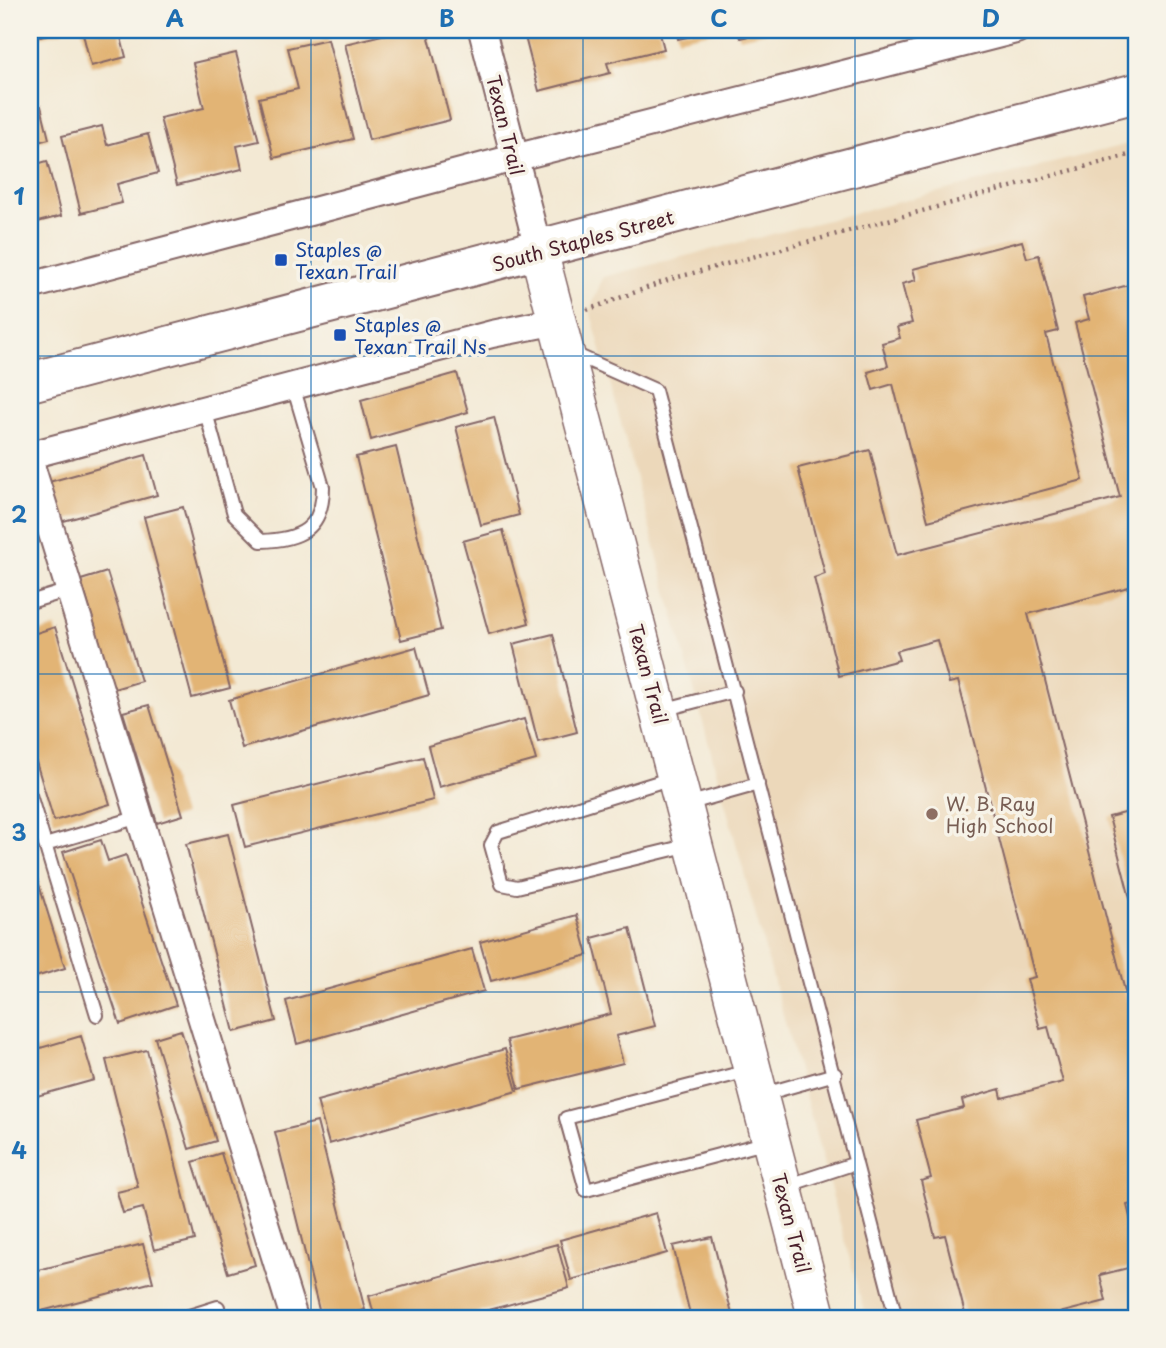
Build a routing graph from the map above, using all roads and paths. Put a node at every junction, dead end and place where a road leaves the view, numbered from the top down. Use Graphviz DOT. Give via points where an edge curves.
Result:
graph roads {
  1 [pos="482,30"];
  2 [pos="1016,30"];
  3 [pos="1136,93"];
  4 [pos="1136,153"];
  5 [pos="514,158"];
  6 [pos="539,252"];
  7 [pos="30,286"];
  8 [pos="561,335"];
  9 [pos="30,382"];
  10 [pos="293,386"];
  11 [pos="205,409"];
  12 [pos="30,455"];
  13 [pos="30,463"];
  14 [pos="69,590"];
  15 [pos="30,602"];
  16 [pos="735,691"];
  17 [pos="659,711"];
  18 [pos="758,784"];
  19 [pos="679,791"];
  20 [pos="30,795"];
  21 [pos="139,817"];
  22 [pos="45,845"];
  23 [pos="693,845"];
  24 [pos="97,1015"];
  25 [pos="835,1074"];
  26 [pos="755,1083"];
  27 [pos="771,1141"];
  28 [pos="856,1163"];
  29 [pos="783,1187"];
  30 [pos="218,1307"];
  31 [pos="183,1318"];
  32 [pos="294,1318"];
  33 [pos="817,1318"];
  34 [pos="896,1318"];
  1 -- 5 [label="street, Texan Trail"];
  2 -- 5 [label="street"];
  3 -- 6 [label="main road, South Staples Street"];
  4 -- 8 [label="path" via="671,279"];
  5 -- 6 [label="street, Texan Trail"];
  5 -- 7 [label="street"];
  6 -- 8 [label="street, Texan Trail"];
  6 -- 9 [label="main road, South Staples Street"];
  8 -- 10 [label="street" via="492,334"];
  8 -- 16 [label="lane" via="655,390"];
  8 -- 17 [label="street, Texan Trail"];
  10 -- 11 [label="street"];
  10 -- 11 [label="lane" via="323,487 323,505 315,522 295,538 261,541 234,514"];
  11 -- 12 [label="street"];
  13 -- 14 [label="street"];
  14 -- 15 [label="lane"];
  14 -- 21 [label="street"];
  16 -- 17 [label="lane"];
  16 -- 18 [label="lane"];
  17 -- 19 [label="street, Texan Trail"];
  18 -- 19 [label="lane"];
  18 -- 25 [label="lane"];
  19 -- 23 [label="street, Texan Trail"];
  19 -- 23 [label="lane" via="498,832 491,845 502,884 517,887"];
  20 -- 22 [label="lane"];
  21 -- 22 [label="lane"];
  21 -- 32 [label="street"];
  22 -- 24 [label="lane"];
  23 -- 26 [label="street, Texan Trail"];
  25 -- 26 [label="lane"];
  25 -- 28 [label="lane"];
  26 -- 27 [label="street, Texan Trail"];
  26 -- 27 [label="lane" via="566,1118 586,1190"];
  27 -- 29 [label="street, Texan Trail"];
  28 -- 29 [label="lane"];
  28 -- 34 [label="lane"];
  29 -- 33 [label="street, Texan Trail"];
  30 -- 31 [label="lane"];
}
